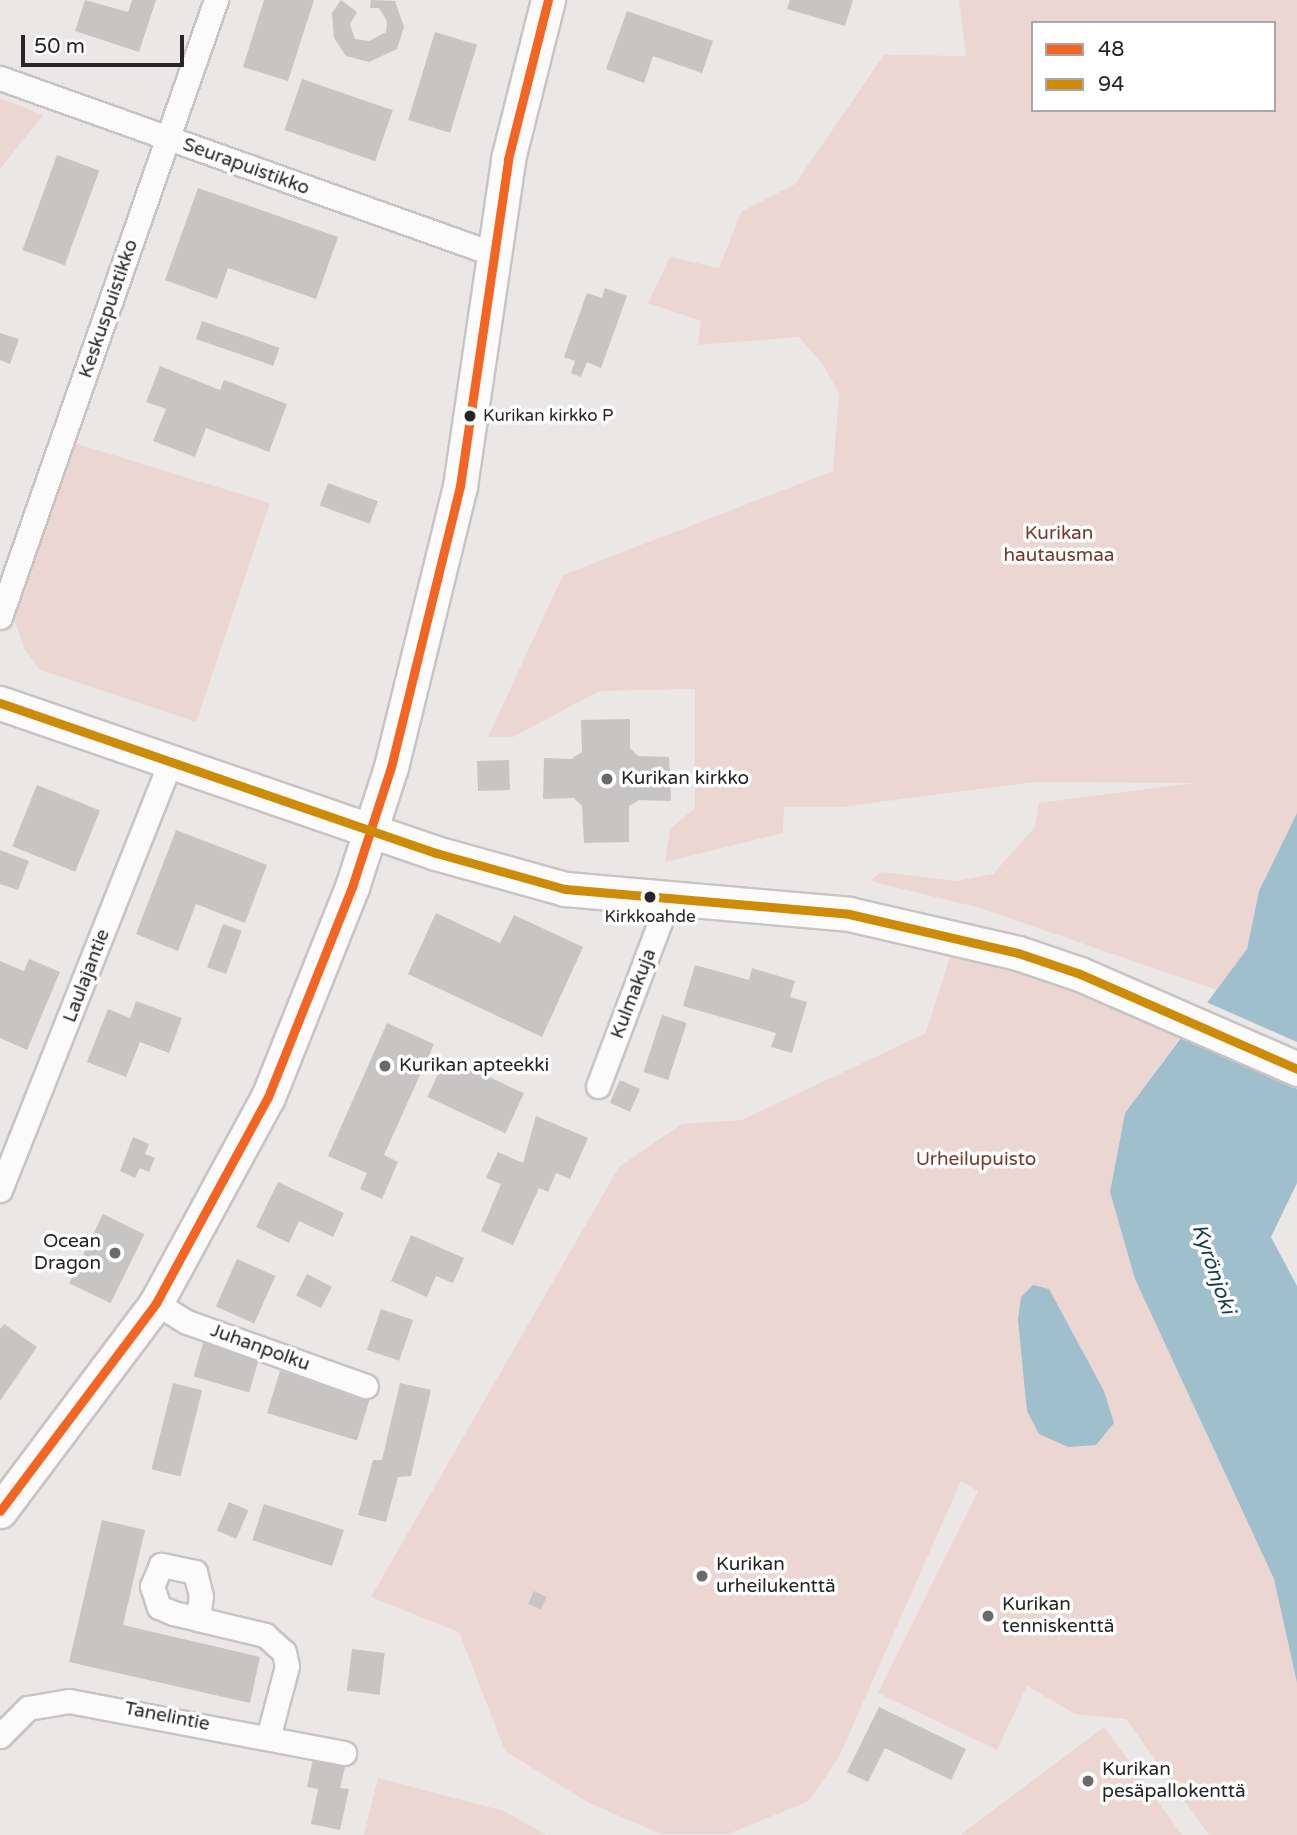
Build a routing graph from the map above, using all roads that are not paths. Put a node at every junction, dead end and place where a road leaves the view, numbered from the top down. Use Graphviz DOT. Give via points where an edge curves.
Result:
graph roads {
  1 [pos="216,0"];
  2 [pos="548,0"];
  3 [pos="0,78"];
  4 [pos="169,139"];
  5 [pos="494,254"];
  6 [pos="0,617"];
  7 [pos="0,703"];
  8 [pos="171,761"];
  9 [pos="372,830"];
  10 [pos="668,901"];
  11 [pos="1297,1069"];
  12 [pos="598,1086"];
  13 [pos="0,1190"];
  14 [pos="156,1303"];
  15 [pos="366,1386"];
  16 [pos="0,1511"];
  17 [pos="198,1619"];
  18 [pos="0,1736"];
  19 [pos="268,1738"];
  20 [pos="344,1752"];
  1 -- 4 [label="street, Keskuspuistikko"];
  2 -- 5 [label="main road" via="508,159"];
  3 -- 4 [label="street, Seurapuistikko"];
  4 -- 5 [label="street, Seurapuistikko"];
  4 -- 6 [label="street, Keskuspuistikko"];
  5 -- 9 [label="main road" via="460,486"];
  7 -- 8 [label="main road"];
  8 -- 9 [label="main road"];
  8 -- 13 [label="street, Laulajantie"];
  9 -- 10 [label="main road" via="565,889"];
  9 -- 14 [label="main road" via="268,1097"];
  10 -- 11 [label="main road" via="849,914 1018,953 1145,1002"];
  10 -- 12 [label="street, Kulmakuja"];
  14 -- 15 [label="street, Juhanpolku" via="187,1322"];
  14 -- 16 [label="main road"];
  17 -- 19 [label="street" via="265,1635 284,1652 287,1666"];
  18 -- 19 [label="street, Tanelintie" via="28,1708 69,1701"];
  19 -- 20 [label="street, Tanelintie"];
}
